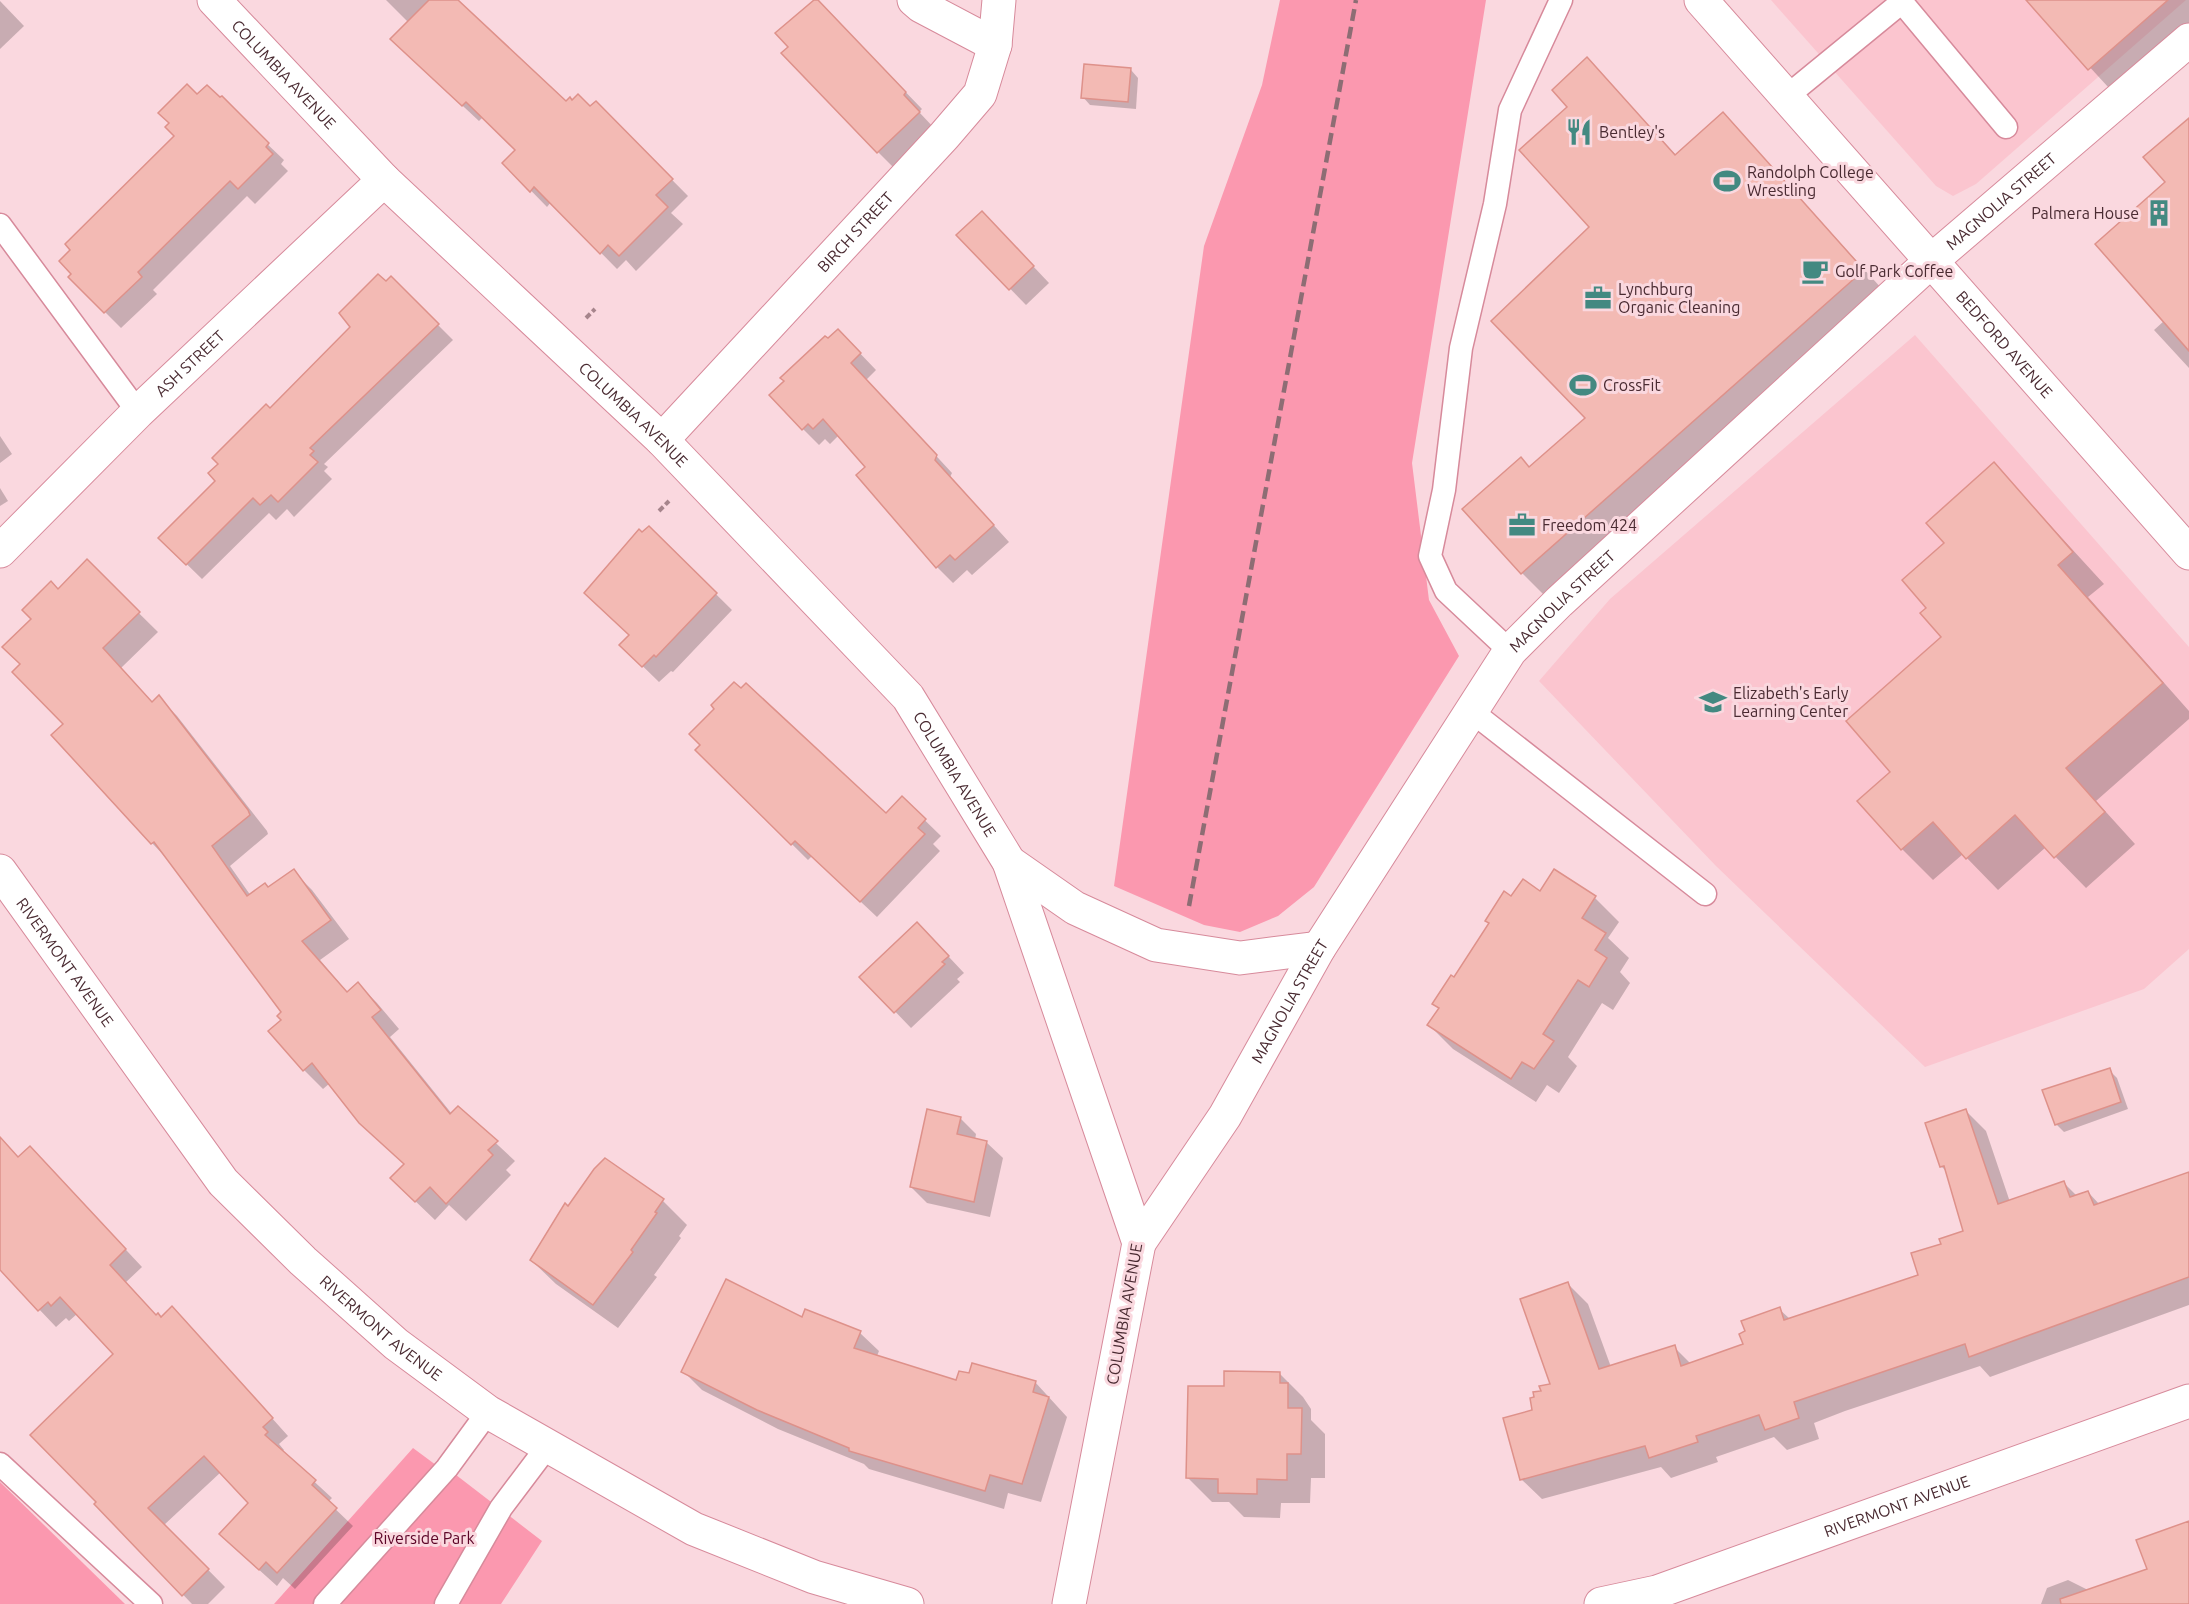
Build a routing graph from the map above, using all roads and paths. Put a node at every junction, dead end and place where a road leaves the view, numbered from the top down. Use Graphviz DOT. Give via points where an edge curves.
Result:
graph roads {
  1 [pos="214,0"];
  2 [pos="914,0"];
  3 [pos="999,0"];
  4 [pos="1561,0"];
  5 [pos="1701,0"];
  6 [pos="1901,1"];
  7 [pos="2189,40"];
  8 [pos="995,45"];
  9 [pos="1786,97"];
  10 [pos="2006,127"];
  11 [pos="384,180"];
  12 [pos="0,225"];
  13 [pos="1931,261"];
  14 [pos="138,412"];
  15 [pos="662,440"];
  16 [pos="0,551"];
  17 [pos="2189,553"];
  18 [pos="1510,651"];
  19 [pos="1471,711"];
  20 [pos="1009,862"];
  21 [pos="0,871"];
  22 [pos="1705,894"];
  23 [pos="1319,948"];
  24 [pos="1139,1243"];
  25 [pos="2189,1401"];
  26 [pos="488,1412"];
  27 [pos="547,1447"];
  28 [pos="0,1464"];
  29 [pos="1659,1598"];
  30 [pos="151,1604"];
  31 [pos="325,1604"];
  32 [pos="446,1604"];
  33 [pos="907,1604"];
  34 [pos="1069,1604"];
  35 [pos="1601,1604"];
  1 -- 11 [label="street, COLUMBIA AVENUE"];
  2 -- 8 [label="street"];
  3 -- 8 [label="street, BIRCH STREET"];
  4 -- 18 [label="lane" via="1510,110 1495,204 1461,348 1444,490 1430,556 1446,591"];
  5 -- 9 [label="street, BEDFORD AVENUE"];
  6 -- 9 [label="lane"];
  6 -- 10 [label="lane"];
  7 -- 13 [label="street, MAGNOLIA STREET"];
  8 -- 15 [label="street, BIRCH STREET" via="980,94"];
  9 -- 13 [label="street, BEDFORD AVENUE"];
  11 -- 14 [label="street, ASH STREET"];
  11 -- 15 [label="street, COLUMBIA AVENUE"];
  12 -- 14 [label="lane"];
  13 -- 17 [label="street, BEDFORD AVENUE"];
  13 -- 18 [label="street, MAGNOLIA STREET"];
  14 -- 16 [label="street, ASH STREET"];
  15 -- 20 [label="street, COLUMBIA AVENUE" via="908,697"];
  18 -- 19 [label="street, MAGNOLIA STREET"];
  19 -- 22 [label="lane"];
  19 -- 23 [label="street, MAGNOLIA STREET"];
  20 -- 23 [label="street, COLUMBIA AVENUE" via="1075,908 1156,945 1240,958"];
  20 -- 24 [label="street, COLUMBIA AVENUE"];
  21 -- 26 [label="street, RIVERMONT AVENUE" via="223,1182 396,1344"];
  23 -- 24 [label="street, MAGNOLIA STREET" via="1225,1116"];
  24 -- 34 [label="street, COLUMBIA AVENUE"];
  25 -- 29 [label="street, RIVERMONT AVENUE"];
  26 -- 27 [label="street, RIVERMONT AVENUE"];
  26 -- 31 [label="lane" via="447,1468"];
  27 -- 32 [label="lane" via="501,1508"];
  27 -- 33 [label="street, RIVERMONT AVENUE" via="694,1529 814,1577"];
  28 -- 30 [label="lane"];
  29 -- 35 [label="street, RIVERMONT AVENUE"];
}
